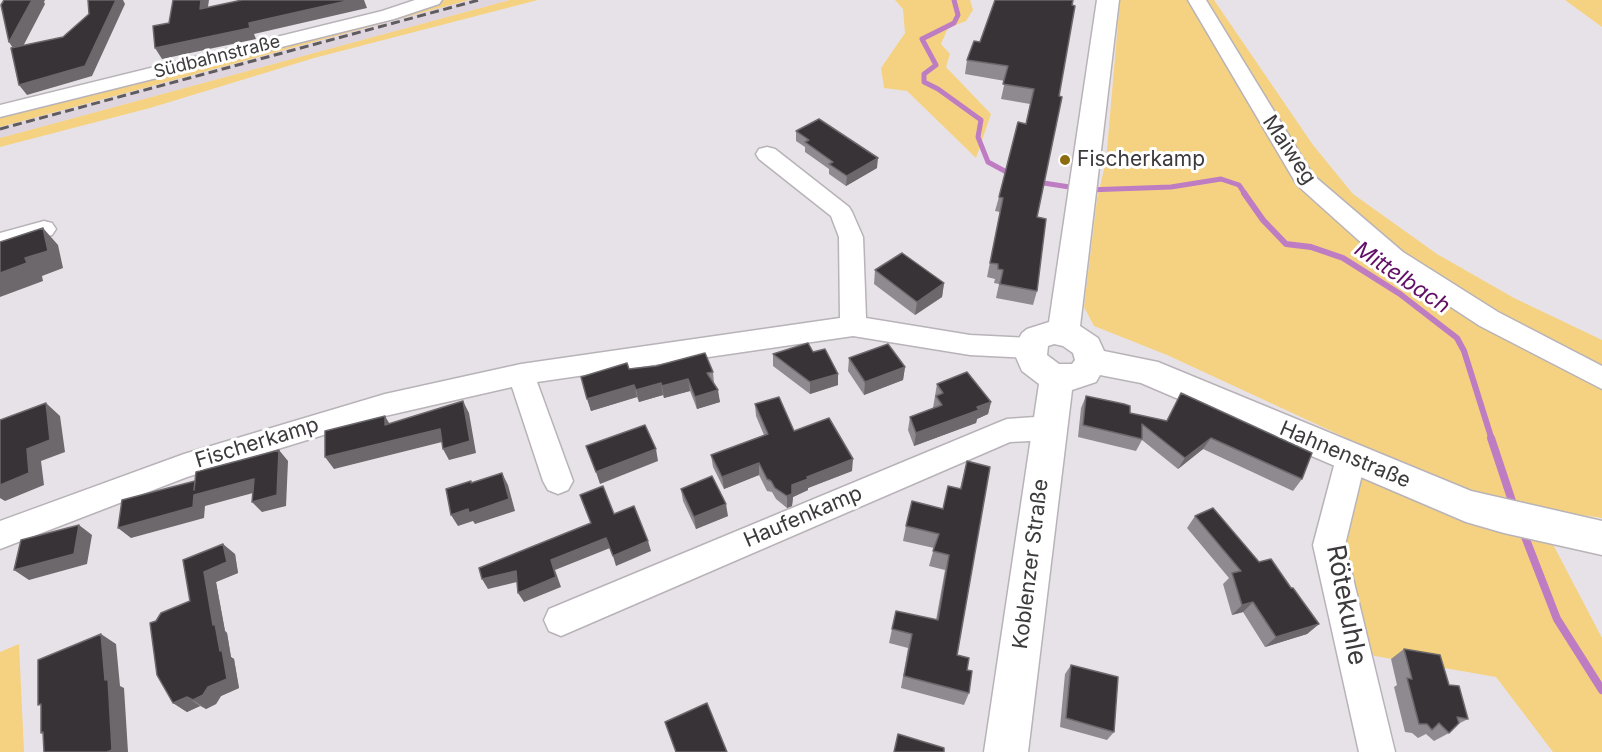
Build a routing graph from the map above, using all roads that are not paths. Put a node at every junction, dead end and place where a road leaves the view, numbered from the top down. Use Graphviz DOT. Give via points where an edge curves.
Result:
graph roads {
  1 [pos="433,0"];
  2 [pos="1108,0"];
  3 [pos="1197,0"];
  4 [pos="0,111"];
  5 [pos="767,154"];
  6 [pos="44,229"];
  7 [pos="0,241"];
  8 [pos="853,326"];
  9 [pos="1063,333"];
  10 [pos="1030,348"];
  11 [pos="1091,361"];
  12 [pos="521,374"];
  13 [pos="1057,377"];
  14 [pos="1602,378"];
  15 [pos="1049,428"];
  16 [pos="1351,458"];
  17 [pos="558,481"];
  18 [pos="0,535"];
  19 [pos="1602,538"];
  20 [pos="561,620"];
  21 [pos="1006,752"];
  22 [pos="1377,752"];
  1 -- 4 [label="street, Südbahnstraße"];
  2 -- 9 [label="street"];
  3 -- 14 [label="street, Maiweg" via="1305,180 1394,258 1488,319"];
  5 -- 8 [label="street" via="842,212 851,237"];
  6 -- 7 [label="street"];
  8 -- 10 [label="street, Fischerkamp" via="970,345"];
  8 -- 12 [label="street, Fischerkamp"];
  9 -- 10 [label="street" via="1038,337"];
  9 -- 11 [label="street" via="1087,347"];
  10 -- 13 [label="street" via="1040,369"];
  11 -- 13 [label="street" via="1084,373 1076,377"];
  11 -- 16 [label="street, Hahnenstraße" via="1146,371"];
  12 -- 17 [label="street"];
  12 -- 18 [label="street, Fischerkamp" via="385,405 184,466"];
  13 -- 15 [label="street, Koblenzer Straße"];
  15 -- 20 [label="street, Haufenkamp" via="1007,431"];
  15 -- 21 [label="street, Koblenzer Straße"];
  16 -- 19 [label="street, Hahnenstraße" via="1466,506"];
  16 -- 22 [label="street, Rötekuhle" via="1329,545"];
}
